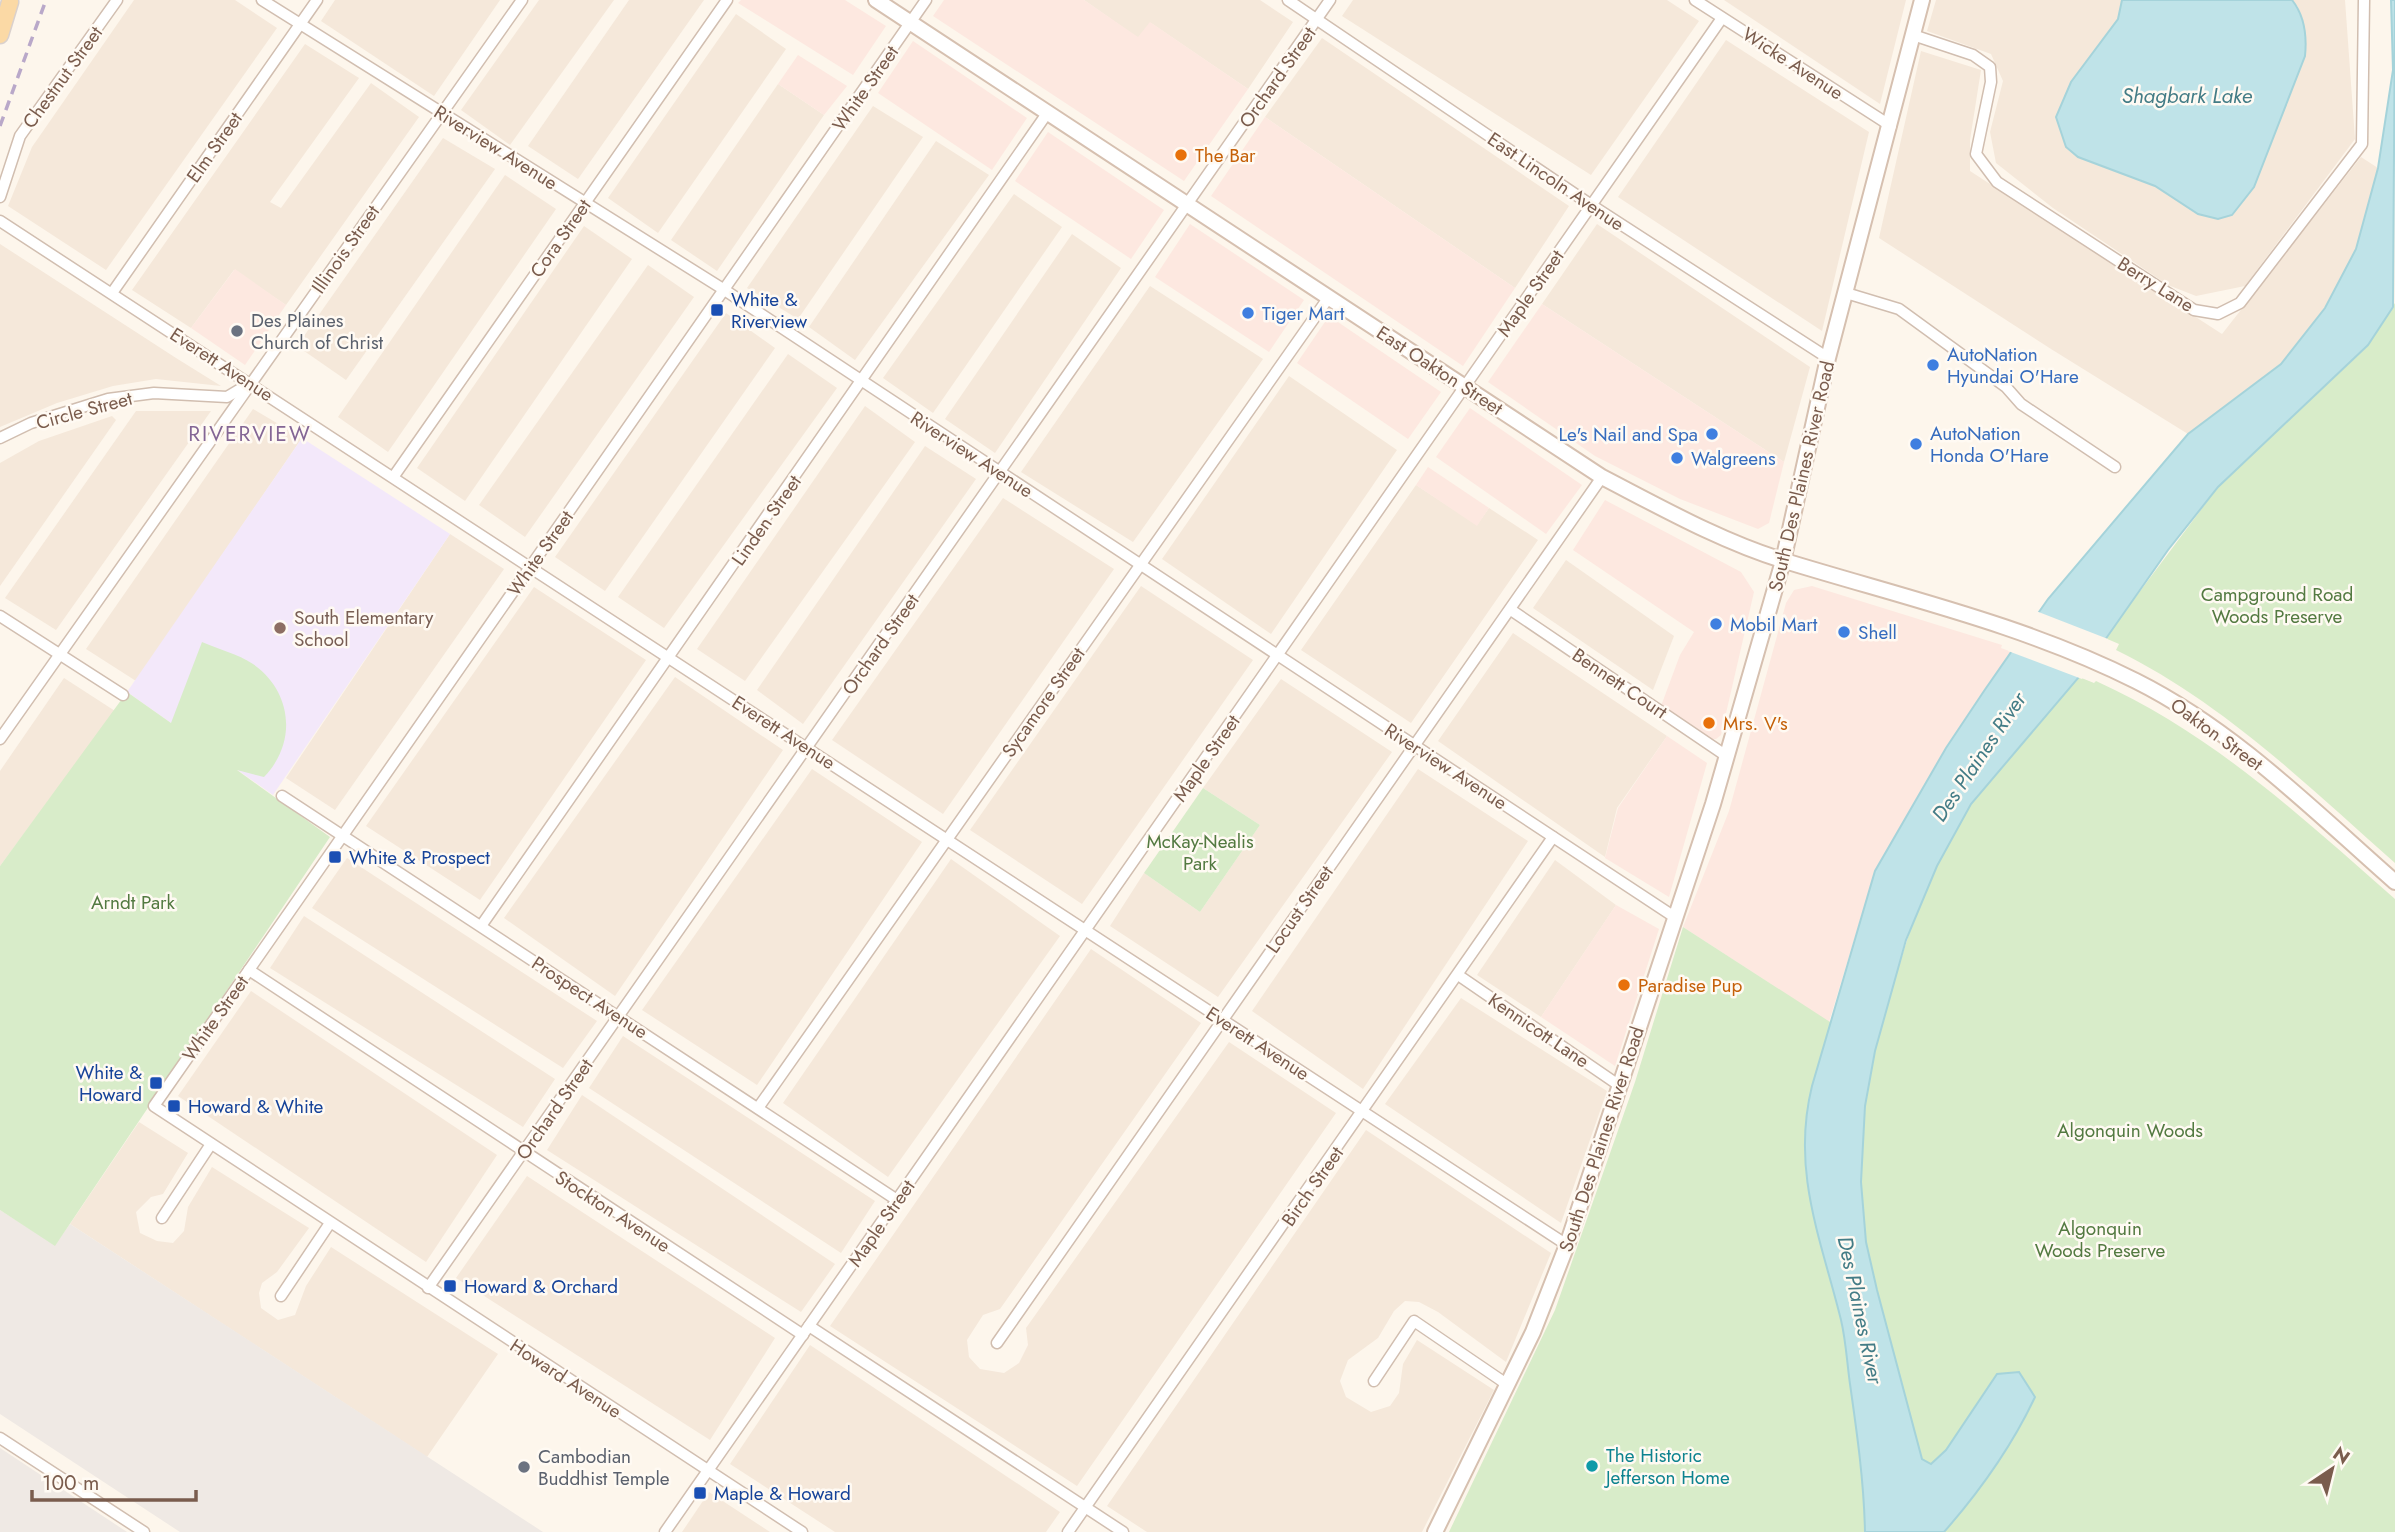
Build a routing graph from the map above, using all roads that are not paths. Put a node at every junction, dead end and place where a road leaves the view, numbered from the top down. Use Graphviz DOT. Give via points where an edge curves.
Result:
graph roads {
  1 [pos="117,0"];
  2 [pos="262,0"];
  3 [pos="317,0"];
  4 [pos="522,0"];
  5 [pos="727,0"];
  6 [pos="876,0"];
  7 [pos="926,0"];
  8 [pos="1288,0"];
  9 [pos="1330,0"];
  10 [pos="1695,0"];
  11 [pos="1922,0"];
  12 [pos="2364,0"];
  13 [pos="11,1"];
  14 [pos="1723,18"];
  15 [pos="1317,19"];
  16 [pos="0,22"];
  17 [pos="911,22"];
  18 [pos="300,24"];
  19 [pos="0,35"];
  20 [pos="1913,35"];
  21 [pos="1048,111"];
  22 [pos="441,113"];
  23 [pos="1891,126"];
  24 [pos="0,197"];
  25 [pos="585,203"];
  26 [pos="1189,204"];
  27 [pos="1591,205"];
  28 [pos="0,221"];
  29 [pos="723,289"];
  30 [pos="111,293"];
  31 [pos="1846,293"];
  32 [pos="1329,297"];
  33 [pos="1828,358"];
  34 [pos="863,382"];
  35 [pos="250,383"];
  36 [pos="1465,386"];
  37 [pos="0,438"];
  38 [pos="2115,467"];
  39 [pos="1000,472"];
  40 [pos="394,476"];
  41 [pos="1602,477"];
  42 [pos="1783,561"];
  43 [pos="1140,565"];
  44 [pos="531,566"];
  45 [pos="1511,610"];
  46 [pos="0,616"];
  47 [pos="2012,631"];
  48 [pos="60,654"];
  49 [pos="1277,655"];
  50 [pos="670,657"];
  51 [pos="123,695"];
  52 [pos="0,739"];
  53 [pos="1414,746"];
  54 [pos="808,747"];
  55 [pos="1728,757"];
  56 [pos="282,796"];
  57 [pos="342,837"];
  58 [pos="1553,837"];
  59 [pos="947,839"];
  60 [pos="2395,882"];
  61 [pos="1676,918"];
  62 [pos="481,926"];
  63 [pos="1086,930"];
  64 [pos="249,970"];
  65 [pos="1458,975"];
  66 [pos="619,1016"];
  67 [pos="1222,1019"];
  68 [pos="1620,1086"];
  69 [pos="154,1106"];
  70 [pos="758,1108"];
  71 [pos="1364,1112"];
  72 [pos="211,1144"];
  73 [pos="524,1152"];
  74 [pos="897,1200"];
  75 [pos="162,1218"];
  76 [pos="330,1223"];
  77 [pos="1567,1245"];
  78 [pos="428,1288"];
  79 [pos="281,1296"];
  80 [pos="809,1326"];
  81 [pos="803,1335"];
  82 [pos="997,1343"];
  83 [pos="1374,1381"];
  84 [pos="1508,1385"];
  85 [pos="0,1438"];
  86 [pos="708,1471"];
  87 [pos="1085,1507"];
  88 [pos="144,1532"];
  89 [pos="665,1532"];
  90 [pos="802,1532"];
  91 [pos="1068,1532"];
  92 [pos="1123,1532"];
  93 [pos="1435,1532"];
  1 -- 24 [label="street, Chestnut Street" via="20,136"];
  2 -- 18 [label="street, Riverview Avenue"];
  3 -- 18 [label="street, Elm Street"];
  4 -- 22 [label="street, Illinois Street"];
  5 -- 25 [label="street, Cora Street"];
  6 -- 17 [label="main road, East Oakton Street"];
  7 -- 17 [label="street, White Street"];
  8 -- 15 [label="street, East Lincoln Avenue"];
  9 -- 15 [label="street, Orchard Street"];
  10 -- 14 [label="street, Wicke Avenue"];
  11 -- 20 [label="main road, South Des Plaines River Road"];
  12 -- 20 [label="street, Berry Lane" via="2362,144 2240,303 2218,314 2194,310 1997,182 1976,154 1990,67 1973,55"];
  13 -- 16 [label="street"];
  13 -- 19 [label="main road"];
  14 -- 23 [label="street, Wicke Avenue"];
  14 -- 27 [label="street, Maple Street"];
  15 -- 26 [label="street, Orchard Street"];
  15 -- 27 [label="street, East Lincoln Avenue"];
  17 -- 21 [label="main road, East Oakton Street"];
  17 -- 29 [label="street, White Street"];
  18 -- 22 [label="street, Riverview Avenue"];
  18 -- 30 [label="street, Elm Street"];
  20 -- 23 [label="main road, South Des Plaines River Road"];
  21 -- 26 [label="main road, East Oakton Street"];
  21 -- 34 [label="street, Linden Street"];
  22 -- 25 [label="street, Riverview Avenue"];
  22 -- 35 [label="street, Illinois Street"];
  23 -- 31 [label="main road, South Des Plaines River Road"];
  25 -- 29 [label="street, Riverview Avenue"];
  25 -- 40 [label="street, Cora Street"];
  26 -- 32 [label="main road, East Oakton Street"];
  26 -- 39 [label="street, Orchard Street"];
  27 -- 33 [label="street, East Lincoln Avenue"];
  27 -- 36 [label="street, Maple Street"];
  28 -- 30 [label="street, Everett Avenue"];
  29 -- 34 [label="street, Riverview Avenue"];
  29 -- 44 [label="street, White Street"];
  30 -- 35 [label="street, Everett Avenue"];
  31 -- 33 [label="main road, South Des Plaines River Road"];
  31 -- 38 [label="street" via="1899,309 2006,387 2021,404"];
  32 -- 36 [label="main road, East Oakton Street"];
  32 -- 43 [label="street, Sycamore Street"];
  33 -- 42 [label="main road, South Des Plaines River Road"];
  34 -- 39 [label="street, Riverview Avenue"];
  34 -- 50 [label="street, Linden Street"];
  35 -- 37 [label="street, Circle Street" via="227,397 154,393 108,399 31,423"];
  35 -- 40 [label="street, Everett Avenue"];
  35 -- 48 [label="street, Illinois Street"];
  36 -- 41 [label="main road, East Oakton Street"];
  36 -- 49 [label="street, Maple Street"];
  39 -- 43 [label="street, Riverview Avenue"];
  39 -- 54 [label="street, Orchard Street"];
  40 -- 44 [label="street, Everett Avenue"];
  41 -- 42 [label="main road, East Oakton Street"];
  41 -- 45 [label="street, Locust Street"];
  42 -- 47 [label="main road, East Oakton Street" via="1926,601"];
  42 -- 55 [label="main road, South Des Plaines River Road"];
  43 -- 49 [label="street, Riverview Avenue"];
  43 -- 59 [label="street, Sycamore Street"];
  44 -- 50 [label="street, Everett Avenue"];
  44 -- 57 [label="street, White Street"];
  45 -- 53 [label="street, Locust Street"];
  45 -- 55 [label="street, Bennett Court"];
  46 -- 48 [label="street"];
  47 -- 60 [label="main road, Oakton Street" via="2105,666 2169,698 2256,760"];
  48 -- 51 [label="street"];
  48 -- 52 [label="street, Illinois Street"];
  49 -- 53 [label="street, Riverview Avenue"];
  49 -- 63 [label="street, Maple Street"];
  50 -- 54 [label="street, Everett Avenue"];
  50 -- 62 [label="street, Linden Street"];
  53 -- 58 [label="street, Riverview Avenue"];
  53 -- 67 [label="street, Locust Street"];
  54 -- 59 [label="street, Everett Avenue"];
  54 -- 66 [label="street, Orchard Street"];
  55 -- 61 [label="main road, South Des Plaines River Road"];
  56 -- 57 [label="street, Prospect Avenue"];
  57 -- 62 [label="street, Prospect Avenue"];
  57 -- 64 [label="street, White Street"];
  58 -- 61 [label="street, Riverview Avenue"];
  58 -- 65 [label="street, Birch Street"];
  59 -- 63 [label="street, Everett Avenue"];
  59 -- 70 [label="street, Sycamore Street"];
  61 -- 68 [label="main road, South Des Plaines River Road"];
  62 -- 66 [label="street, Prospect Avenue"];
  63 -- 67 [label="street, Everett Avenue"];
  63 -- 74 [label="street, Maple Street"];
  64 -- 69 [label="street, White Street"];
  64 -- 73 [label="street, Stockton Avenue"];
  65 -- 68 [label="street, Kennicott Lane"];
  65 -- 71 [label="street, Birch Street"];
  66 -- 70 [label="street, Prospect Avenue"];
  66 -- 73 [label="street, Orchard Street"];
  67 -- 71 [label="street, Everett Avenue"];
  67 -- 82 [label="street, Locust Street"];
  68 -- 77 [label="main road, South Des Plaines River Road"];
  69 -- 72 [label="street, Howard Avenue"];
  70 -- 74 [label="street, Prospect Avenue"];
  71 -- 77 [label="street, Everett Avenue"];
  71 -- 87 [label="street, Birch Street"];
  72 -- 75 [label="street"];
  72 -- 76 [label="street, Howard Avenue"];
  73 -- 78 [label="street, Orchard Street"];
  73 -- 81 [label="street, Stockton Avenue"];
  74 -- 80 [label="street, Maple Street"];
  76 -- 78 [label="street, Howard Avenue"];
  76 -- 79 [label="street"];
  77 -- 84 [label="main road, South Des Plaines River Road"];
  78 -- 86 [label="street, Howard Avenue"];
  80 -- 81 [label="street, Maple Street"];
  80 -- 87 [label="street"];
  81 -- 86 [label="street, Maple Street"];
  83 -- 84 [label="street" via="1414,1321"];
  84 -- 93 [label="main road, South Des Plaines River Road"];
  85 -- 88 [label="street"];
  86 -- 89 [label="street, Maple Street"];
  86 -- 90 [label="street, Howard Avenue"];
  87 -- 91 [label="street, Birch Street"];
  87 -- 92 [label="street"];
}
